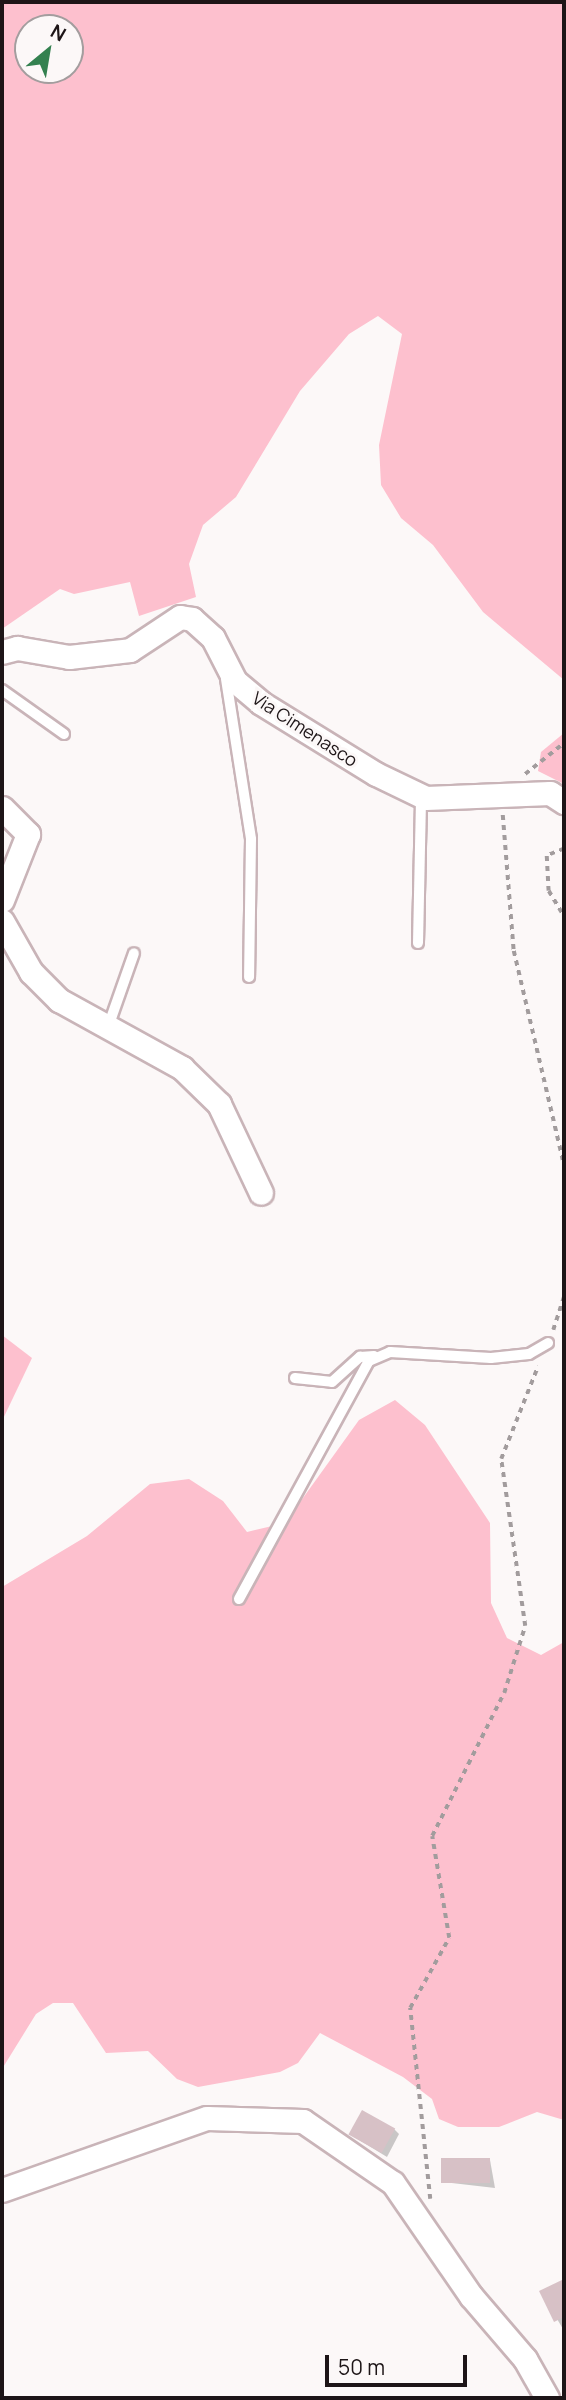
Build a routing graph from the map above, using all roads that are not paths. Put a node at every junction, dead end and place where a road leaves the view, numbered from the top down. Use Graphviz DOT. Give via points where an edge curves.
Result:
graph roads {
  1 [pos="2,652"];
  2 [pos="224,666"];
  3 [pos="2,690"];
  4 [pos="64,734"];
  5 [pos="421,796"];
  6 [pos="563,800"];
  7 [pos="2,808"];
  8 [pos="2,900"];
  9 [pos="2,921"];
  10 [pos="418,943"];
  11 [pos="134,953"];
  12 [pos="249,977"];
  13 [pos="108,1027"];
  14 [pos="261,1194"];
  15 [pos="548,1343"];
  16 [pos="381,1356"];
  17 [pos="295,1378"];
  18 [pos="239,1599"];
  19 [pos="2,2190"];
  20 [pos="547,2398"];
  1 -- 2 [label="street, Via Cimenasco" via="17,648 69,657 130,650 180,617 204,626"];
  2 -- 5 [label="street, Via Cimenasco" via="261,703"];
  2 -- 12 [label="lane" via="251,839"];
  3 -- 4 [label="lane"];
  5 -- 6 [label="street" via="550,793"];
  5 -- 10 [label="lane"];
  7 -- 8 [label="street" via="28,834"];
  9 -- 13 [label="street" via="31,972 59,1000"];
  11 -- 13 [label="lane"];
  13 -- 14 [label="street" via="181,1068 219,1104"];
  15 -- 16 [label="lane" via="529,1354 491,1358"];
  16 -- 17 [label="lane" via="360,1357 332,1382"];
  16 -- 18 [label="lane" via="369,1361"];
  19 -- 20 [label="street" via="207,2118 281,2116 303,2121 365,2158 393,2183 525,2359"];
}
